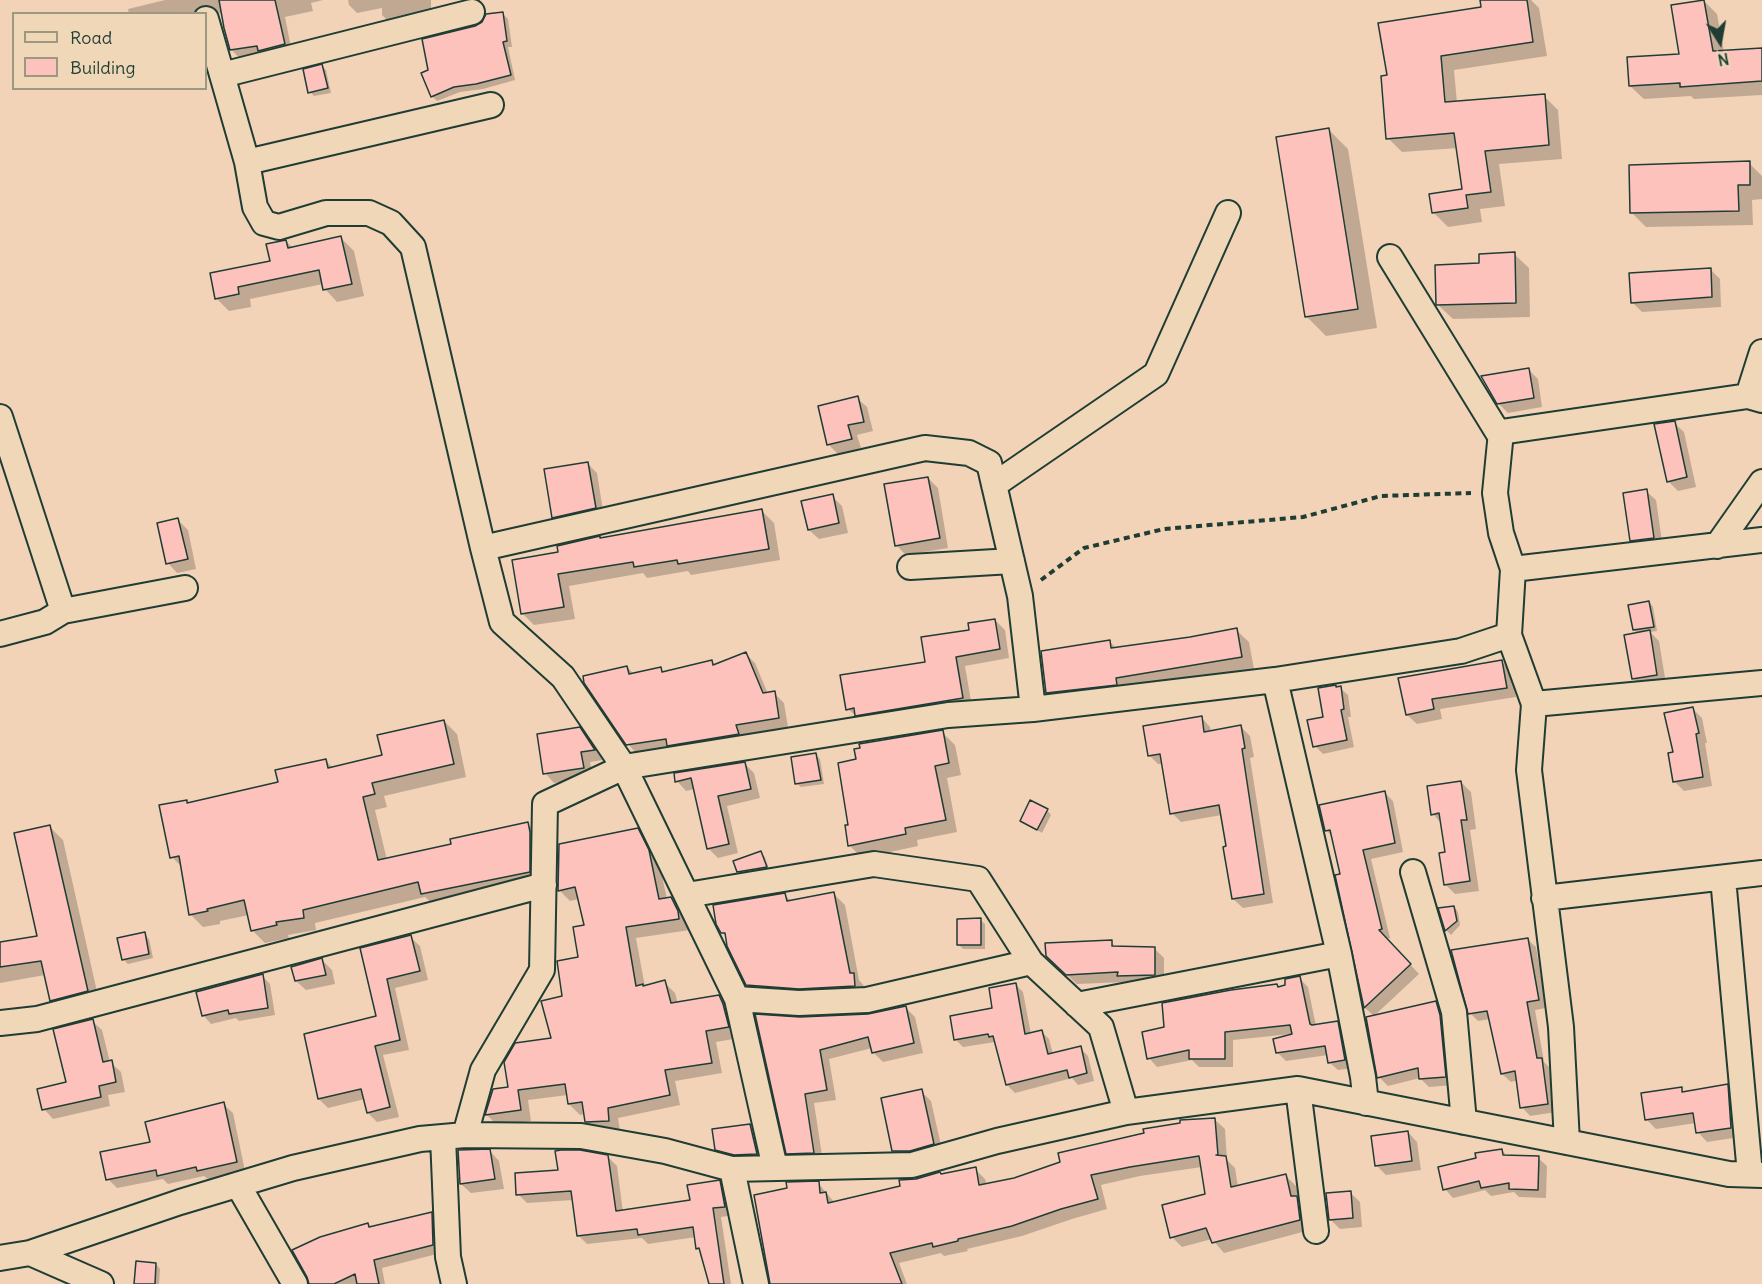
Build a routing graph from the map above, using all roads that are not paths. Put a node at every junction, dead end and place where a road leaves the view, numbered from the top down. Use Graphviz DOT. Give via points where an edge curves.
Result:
graph roads {
  1 [pos="472,12"];
  2 [pos="207,22"];
  3 [pos="222,75"];
  4 [pos="490,105"];
  5 [pos="247,162"];
  6 [pos="1228,213"];
  7 [pos="1390,257"];
  8 [pos="1762,352"];
  9 [pos="1755,398"];
  10 [pos="0,417"];
  11 [pos="1500,436"];
  12 [pos="1762,482"];
  13 [pos="994,485"];
  14 [pos="1762,540"];
  15 [pos="1717,546"];
  16 [pos="483,548"];
  17 [pos="1012,561"];
  18 [pos="910,567"];
  19 [pos="1513,569"];
  20 [pos="185,588"];
  21 [pos="63,611"];
  22 [pos="0,634"];
  23 [pos="1509,634"];
  24 [pos="1275,680"];
  25 [pos="1762,683"];
  26 [pos="1534,704"];
  27 [pos="1033,709"];
  28 [pos="624,767"];
  29 [pos="1413,872"];
  30 [pos="1762,873"];
  31 [pos="1723,878"];
  32 [pos="544,885"];
  33 [pos="687,895"];
  34 [pos="1544,898"];
  35 [pos="1339,954"];
  36 [pos="1031,962"];
  37 [pos="736,999"];
  38 [pos="1077,1005"];
  39 [pos="0,1023"];
  40 [pos="1298,1089"];
  41 [pos="1366,1103"];
  42 [pos="1126,1112"];
  43 [pos="1464,1122"];
  44 [pos="454,1136"];
  45 [pos="1568,1142"];
  46 [pos="775,1168"];
  47 [pos="732,1169"];
  48 [pos="1756,1174"];
  49 [pos="238,1185"];
  50 [pos="1316,1231"];
  51 [pos="30,1253"];
  52 [pos="0,1258"];
  53 [pos="101,1284"];
  54 [pos="295,1284"];
  55 [pos="454,1284"];
  56 [pos="756,1284"];
  1 -- 3 [label="street"];
  2 -- 3 [label="street"];
  3 -- 5 [label="street"];
  4 -- 5 [label="street"];
  5 -- 16 [label="street" via="255,207 264,223 279,227 326,213 369,213 390,223 413,247"];
  6 -- 13 [label="street" via="1156,374"];
  7 -- 11 [label="street"];
  8 -- 9 [label="street"];
  9 -- 11 [label="street" via="1501,432"];
  10 -- 21 [label="street"];
  11 -- 19 [label="street" via="1495,493 1501,533"];
  12 -- 15 [label="street"];
  13 -- 16 [label="street" via="989,463 969,453 925,448"];
  13 -- 17 [label="street"];
  14 -- 15 [label="street"];
  15 -- 19 [label="street"];
  16 -- 28 [label="street" via="502,622 563,677"];
  17 -- 18 [label="street"];
  17 -- 27 [label="street" via="1020,596"];
  19 -- 23 [label="street"];
  20 -- 21 [label="street"];
  21 -- 22 [label="street" via="45,622"];
  23 -- 24 [label="street" via="1461,651"];
  23 -- 26 [label="street"];
  24 -- 27 [label="street"];
  24 -- 35 [label="street"];
  25 -- 26 [label="street"];
  26 -- 34 [label="street" via="1529,770"];
  27 -- 28 [label="street" via="948,715"];
  28 -- 32 [label="street" via="545,804"];
  28 -- 33 [label="street"];
  29 -- 43 [label="street" via="1454,1012"];
  30 -- 31 [label="street"];
  31 -- 34 [label="street"];
  31 -- 48 [label="street"];
  32 -- 39 [label="street" via="37,1019"];
  32 -- 44 [label="street" via="542,970 483,1070"];
  33 -- 36 [label="street" via="874,864 978,879"];
  33 -- 37 [label="street"];
  34 -- 45 [label="street" via="1561,1028"];
  35 -- 38 [label="street"];
  35 -- 41 [label="street"];
  36 -- 37 [label="street" via="867,1000"];
  36 -- 38 [label="street"];
  37 -- 46 [label="street"];
  38 -- 42 [label="street" via="1101,1027"];
  40 -- 41 [label="street"];
  40 -- 42 [label="street"];
  40 -- 50 [label="street"];
  41 -- 43 [label="street"];
  42 -- 46 [label="street" via="912,1165"];
  43 -- 45 [label="street"];
  44 -- 47 [label="street" via="581,1136 665,1151"];
  44 -- 49 [label="street" via="420,1139"];
  44 -- 55 [label="street" via="448,1257"];
  45 -- 48 [label="street" via="1729,1174"];
  46 -- 47 [label="street"];
  47 -- 56 [label="street"];
  49 -- 51 [label="street"];
  49 -- 54 [label="street"];
  51 -- 52 [label="street"];
  51 -- 53 [label="street"];
}
